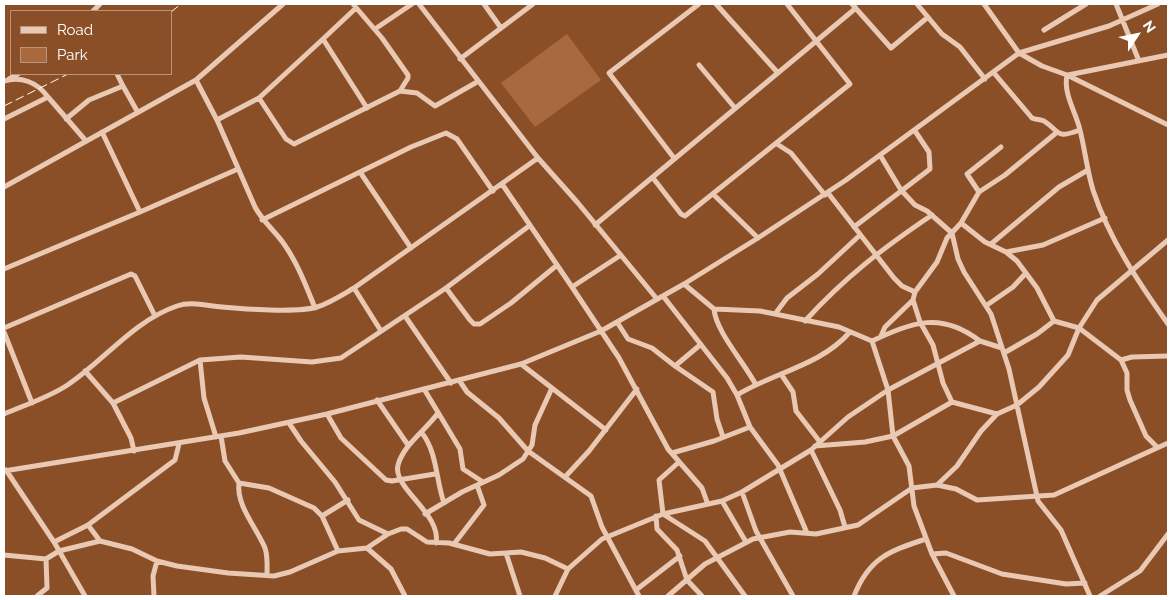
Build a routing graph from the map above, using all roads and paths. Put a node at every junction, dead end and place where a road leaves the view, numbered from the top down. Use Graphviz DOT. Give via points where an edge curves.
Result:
graph roads {
  1 [pos="283,4"];
  2 [pos="412,4"];
  3 [pos="419,4"];
  4 [pos="484,4"];
  5 [pos="533,4"];
  6 [pos="699,4"];
  7 [pos="716,4"];
  8 [pos="787,4"];
  9 [pos="917,4"];
  10 [pos="985,4"];
  11 [pos="1086,4"];
  12 [pos="1116,4"];
  13 [pos="1158,4"];
  14 [pos="355,6"];
  15 [pos="854,6"];
  16 [pos="928,17"];
  17 [pos="1123,20"];
  18 [pos="501,28"];
  19 [pos="375,29"];
  20 [pos="1044,30"];
  21 [pos="323,40"];
  22 [pos="818,41"];
  23 [pos="1019,53"];
  24 [pos="1168,55"];
  25 [pos="460,59"];
  26 [pos="1139,61"];
  27 [pos="699,65"];
  28 [pos="778,73"];
  29 [pos="994,73"];
  30 [pos="16,75"];
  31 [pos="118,75"];
  32 [pos="1067,75"];
  33 [pos="196,80"];
  34 [pos="985,80"];
  35 [pos="5,81"];
  36 [pos="477,82"];
  37 [pos="123,86"];
  38 [pos="400,91"];
  39 [pos="48,97"];
  40 [pos="260,98"];
  41 [pos="366,108"];
  42 [pos="735,108"];
  43 [pos="137,111"];
  44 [pos="4,119"];
  45 [pos="66,119"];
  46 [pos="217,120"];
  47 [pos="1168,125"];
  48 [pos="1080,130"];
  49 [pos="915,131"];
  50 [pos="102,132"];
  51 [pos="1056,133"];
  52 [pos="86,141"];
  53 [pos="777,144"];
  54 [pos="1001,147"];
  55 [pos="880,155"];
  56 [pos="538,158"];
  57 [pos="674,158"];
  58 [pos="238,169"];
  59 [pos="1088,170"];
  60 [pos="360,172"];
  61 [pos="653,178"];
  62 [pos="502,184"];
  63 [pos="4,188"];
  64 [pos="901,190"];
  65 [pos="493,191"];
  66 [pos="979,192"];
  67 [pos="713,194"];
  68 [pos="826,194"];
  69 [pos="140,212"];
  70 [pos="932,215"];
  71 [pos="1105,218"];
  72 [pos="262,220"];
  73 [pos="961,223"];
  74 [pos="595,225"];
  75 [pos="529,226"];
  76 [pos="854,227"];
  77 [pos="952,233"];
  78 [pos="860,235"];
  79 [pos="758,238"];
  80 [pos="1168,240"];
  81 [pos="991,244"];
  82 [pos="411,248"];
  83 [pos="1006,252"];
  84 [pos="876,253"];
  85 [pos="621,256"];
  86 [pos="556,266"];
  87 [pos="4,269"];
  88 [pos="1132,272"];
  89 [pos="1026,273"];
  90 [pos="684,284"];
  91 [pos="572,287"];
  92 [pos="354,288"];
  93 [pos="446,288"];
  94 [pos="915,292"];
  95 [pos="663,296"];
  96 [pos="657,299"];
  97 [pos="912,300"];
  98 [pos="987,305"];
  99 [pos="315,308"];
  100 [pos="714,309"];
  101 [pos="774,314"];
  102 [pos="155,316"];
  103 [pos="405,316"];
  104 [pos="805,321"];
  105 [pos="1054,321"];
  106 [pos="617,322"];
  107 [pos="920,322"];
  108 [pos="1168,324"];
  109 [pos="1079,328"];
  110 [pos="4,330"];
  111 [pos="381,331"];
  112 [pos="601,331"];
  113 [pos="850,332"];
  114 [pos="881,336"];
  115 [pos="980,340"];
  116 [pos="872,341"];
  117 [pos="700,345"];
  118 [pos="1003,350"];
  119 [pos="1168,356"];
  120 [pos="200,360"];
  121 [pos="1121,360"];
  122 [pos="939,363"];
  123 [pos="521,364"];
  124 [pos="675,366"];
  125 [pos="85,371"];
  126 [pos="781,374"];
  127 [pos="459,380"];
  128 [pos="450,383"];
  129 [pos="756,385"];
  130 [pos="552,388"];
  131 [pos="424,389"];
  132 [pos="637,389"];
  133 [pos="888,390"];
  134 [pos="737,395"];
  135 [pos="377,400"];
  136 [pos="952,402"];
  137 [pos="32,403"];
  138 [pos="113,403"];
  139 [pos="1017,405"];
  140 [pos="438,413"];
  141 [pos="4,414"];
  142 [pos="327,414"];
  143 [pos="997,414"];
  144 [pos="289,423"];
  145 [pos="750,427"];
  146 [pos="606,430"];
  147 [pos="422,433"];
  148 [pos="893,436"];
  149 [pos="218,437"];
  150 [pos="723,437"];
  151 [pos="1168,443"];
  152 [pos="179,444"];
  153 [pos="408,446"];
  154 [pos="815,446"];
  155 [pos="1157,447"];
  156 [pos="134,451"];
  157 [pos="528,451"];
  158 [pos="672,453"];
  159 [pos="679,462"];
  160 [pos="780,469"];
  161 [pos="5,470"];
  162 [pos="435,474"];
  163 [pos="564,477"];
  164 [pos="400,480"];
  165 [pos="483,482"];
  166 [pos="238,483"];
  167 [pos="477,485"];
  168 [pos="937,485"];
  169 [pos="912,488"];
  170 [pos="742,492"];
  171 [pos="1036,496"];
  172 [pos="348,500"];
  173 [pos="722,501"];
  174 [pos="707,502"];
  175 [pos="444,503"];
  176 [pos="426,514"];
  177 [pos="663,514"];
  178 [pos="322,516"];
  179 [pos="656,516"];
  180 [pos="88,525"];
  181 [pos="845,527"];
  182 [pos="807,533"];
  183 [pos="388,534"];
  184 [pos="1168,534"];
  185 [pos="607,537"];
  186 [pos="758,537"];
  187 [pos="926,539"];
  188 [pos="100,541"];
  189 [pos="54,542"];
  190 [pos="746,542"];
  191 [pos="436,543"];
  192 [pos="454,544"];
  193 [pos="367,548"];
  194 [pos="59,551"];
  195 [pos="338,551"];
  196 [pos="506,553"];
  197 [pos="932,554"];
  198 [pos="4,555"];
  199 [pos="680,556"];
  200 [pos="717,557"];
  201 [pos="46,559"];
  202 [pos="157,561"];
  203 [pos="568,569"];
  204 [pos="267,575"];
  205 [pos="687,580"];
  206 [pos="1085,583"];
  207 [pos="636,590"];
  208 [pos="37,596"];
  209 [pos="85,596"];
  210 [pos="154,596"];
  211 [pos="404,596"];
  212 [pos="520,596"];
  213 [pos="555,596"];
  214 [pos="639,596"];
  215 [pos="668,596"];
  216 [pos="702,596"];
  217 [pos="745,596"];
  218 [pos="793,596"];
  219 [pos="854,596"];
  220 [pos="954,596"];
  221 [pos="1090,596"];
  222 [pos="1100,596"];
  1 -- 33 [label="street"];
  2 -- 19 [label="street"];
  3 -- 25 [label="street"];
  4 -- 18 [label="street"];
  5 -- 18 [label="street"];
  6 -- 57 [label="street" via="608,73"];
  7 -- 28 [label="street"];
  8 -- 22 [label="street"];
  9 -- 16 [label="street"];
  10 -- 23 [label="street"];
  11 -- 20 [label="street"];
  12 -- 17 [label="street"];
  13 -- 17 [label="street"];
  14 -- 19 [label="street"];
  14 -- 21 [label="street"];
  15 -- 16 [label="street" via="891,48"];
  15 -- 22 [label="street"];
  16 -- 34 [label="street" via="942,34 960,47"];
  17 -- 23 [label="street"];
  17 -- 26 [label="street"];
  18 -- 25 [label="street"];
  19 -- 38 [label="street" via="408,75"];
  21 -- 40 [label="street"];
  21 -- 41 [label="street"];
  22 -- 28 [label="street"];
  22 -- 53 [label="street" via="851,83"];
  23 -- 29 [label="street"];
  23 -- 32 [label="street"];
  24 -- 26 [label="street"];
  25 -- 36 [label="street"];
  26 -- 32 [label="street"];
  27 -- 42 [label="street"];
  28 -- 42 [label="street"];
  29 -- 34 [label="street"];
  29 -- 51 [label="street" via="1029,116 1041,119"];
  30 -- 35 [label="street"];
  31 -- 37 [label="street"];
  32 -- 47 [label="street"];
  32 -- 48 [label="street" via="1066,90"];
  33 -- 43 [label="street"];
  33 -- 46 [label="street"];
  34 -- 49 [label="street"];
  35 -- 39 [label="street" via="25,79"];
  36 -- 38 [label="street" via="435,106 416,93"];
  36 -- 56 [label="street"];
  37 -- 43 [label="street"];
  37 -- 45 [label="street" via="89,100"];
  38 -- 41 [label="street"];
  39 -- 44 [label="street"];
  39 -- 45 [label="street"];
  40 -- 41 [label="street" via="286,139 294,144"];
  40 -- 46 [label="street"];
  42 -- 57 [label="street"];
  43 -- 50 [label="street"];
  45 -- 52 [label="street"];
  46 -- 58 [label="street"];
  48 -- 51 [label="street" via="1062,135"];
  48 -- 59 [label="street"];
  49 -- 55 [label="street"];
  49 -- 64 [label="street" via="929,152 930,168"];
  50 -- 52 [label="street"];
  50 -- 69 [label="street"];
  51 -- 66 [label="street"];
  52 -- 63 [label="street"];
  53 -- 67 [label="street"];
  53 -- 68 [label="street" via="791,153"];
  54 -- 66 [label="street" via="967,174"];
  55 -- 64 [label="street"];
  55 -- 68 [label="street"];
  56 -- 62 [label="street"];
  56 -- 74 [label="street"];
  57 -- 61 [label="street"];
  58 -- 69 [label="street"];
  58 -- 72 [label="street"];
  59 -- 71 [label="street"];
  59 -- 81 [label="street" via="1059,188"];
  60 -- 65 [label="street" via="446,133 457,139"];
  60 -- 72 [label="street"];
  60 -- 82 [label="street"];
  61 -- 67 [label="street" via="683,216"];
  61 -- 74 [label="street"];
  62 -- 65 [label="street"];
  62 -- 75 [label="street"];
  64 -- 70 [label="street" via="915,205"];
  64 -- 76 [label="street"];
  65 -- 82 [label="street"];
  66 -- 73 [label="street"];
  67 -- 79 [label="street"];
  68 -- 76 [label="street"];
  68 -- 79 [label="street"];
  69 -- 87 [label="street"];
  70 -- 77 [label="street"];
  70 -- 84 [label="street"];
  71 -- 83 [label="street" via="1043,245"];
  71 -- 88 [label="street"];
  72 -- 99 [label="street" via="288,251"];
  73 -- 77 [label="street"];
  73 -- 81 [label="street"];
  74 -- 85 [label="street"];
  75 -- 86 [label="street"];
  75 -- 93 [label="street"];
  76 -- 78 [label="street"];
  77 -- 94 [label="street" via="937,262"];
  77 -- 98 [label="street" via="961,266"];
  78 -- 84 [label="street"];
  78 -- 101 [label="street" via="787,298"];
  79 -- 90 [label="street"];
  80 -- 88 [label="street"];
  81 -- 83 [label="street"];
  82 -- 92 [label="street"];
  83 -- 89 [label="street"];
  84 -- 94 [label="street" via="898,282"];
  84 -- 104 [label="street" via="835,288"];
  85 -- 91 [label="street"];
  85 -- 96 [label="street"];
  86 -- 91 [label="street"];
  86 -- 93 [label="street" via="511,304 480,324 470,320"];
  88 -- 108 [label="street"];
  88 -- 109 [label="street" via="1097,300"];
  89 -- 98 [label="street" via="1014,287"];
  89 -- 105 [label="street"];
  90 -- 95 [label="street"];
  90 -- 100 [label="street"];
  91 -- 112 [label="street"];
  92 -- 99 [label="street"];
  92 -- 111 [label="street"];
  93 -- 103 [label="street"];
  94 -- 97 [label="street"];
  95 -- 96 [label="street"];
  95 -- 117 [label="street"];
  96 -- 106 [label="street"];
  97 -- 107 [label="street"];
  97 -- 114 [label="street" via="885,327"];
  98 -- 118 [label="street"];
  99 -- 102 [label="street" via="189,304"];
  100 -- 101 [label="street"];
  100 -- 129 [label="street" via="718,326"];
  101 -- 104 [label="street"];
  102 -- 110 [label="street" via="131,274"];
  102 -- 125 [label="street"];
  103 -- 111 [label="street"];
  103 -- 128 [label="street"];
  104 -- 113 [label="street"];
  105 -- 109 [label="street"];
  105 -- 118 [label="street" via="1037,334"];
  106 -- 112 [label="street"];
  106 -- 124 [label="street" via="628,339 652,348"];
  107 -- 114 [label="street"];
  107 -- 115 [label="street" via="937,321 967,331"];
  107 -- 122 [label="street"];
  109 -- 121 [label="street"];
  109 -- 139 [label="street" via="1068,355 1039,387"];
  110 -- 137 [label="street"];
  111 -- 120 [label="street" via="335,360 312,362 234,357"];
  112 -- 123 [label="street"];
  112 -- 132 [label="street"];
  113 -- 116 [label="street"];
  113 -- 126 [label="street" via="830,352"];
  114 -- 116 [label="street"];
  115 -- 118 [label="street"];
  115 -- 122 [label="street"];
  116 -- 133 [label="street"];
  117 -- 124 [label="street"];
  117 -- 134 [label="street"];
  118 -- 139 [label="street"];
  119 -- 121 [label="street"];
  120 -- 138 [label="street"];
  120 -- 149 [label="street" via="204,398"];
  121 -- 155 [label="street" via="1127,373 1126,390 1130,400 1146,436"];
  122 -- 133 [label="street"];
  122 -- 136 [label="street" via="943,383"];
  123 -- 127 [label="street"];
  123 -- 130 [label="street"];
  124 -- 150 [label="street" via="713,392"];
  125 -- 137 [label="street"];
  125 -- 138 [label="street"];
  126 -- 129 [label="street"];
  126 -- 154 [label="street" via="793,392 796,411"];
  127 -- 128 [label="street"];
  127 -- 157 [label="street" via="467,392 499,418"];
  128 -- 131 [label="street"];
  129 -- 134 [label="street"];
  130 -- 146 [label="street"];
  130 -- 157 [label="street" via="535,425 534,440"];
  131 -- 135 [label="street"];
  131 -- 140 [label="street"];
  132 -- 146 [label="street"];
  132 -- 158 [label="street"];
  133 -- 148 [label="street"];
  133 -- 154 [label="street" via="863,405"];
  134 -- 145 [label="street"];
  135 -- 142 [label="street"];
  135 -- 153 [label="street"];
  136 -- 143 [label="street"];
  136 -- 148 [label="street"];
  137 -- 141 [label="street"];
  138 -- 156 [label="street"];
  139 -- 143 [label="street"];
  139 -- 171 [label="street"];
  140 -- 147 [label="street"];
  140 -- 165 [label="street" via="460,449 463,469"];
  142 -- 144 [label="street"];
  142 -- 164 [label="street" via="341,438 380,476 392,481"];
  143 -- 168 [label="street" via="957,466"];
  144 -- 149 [label="street"];
  144 -- 172 [label="street"];
  145 -- 150 [label="street"];
  145 -- 160 [label="street"];
  146 -- 163 [label="street"];
  147 -- 153 [label="street"];
  147 -- 162 [label="street" via="429,442"];
  148 -- 154 [label="street"];
  148 -- 169 [label="street" via="909,466"];
  149 -- 152 [label="street"];
  149 -- 166 [label="street" via="225,461"];
  150 -- 158 [label="street"];
  151 -- 155 [label="street"];
  152 -- 156 [label="street"];
  152 -- 180 [label="street" via="175,460"];
  153 -- 164 [label="street" via="397,467"];
  154 -- 160 [label="street"];
  154 -- 181 [label="street"];
  155 -- 171 [label="street" via="1072,488 1054,495"];
  156 -- 161 [label="street"];
  157 -- 163 [label="street"];
  157 -- 165 [label="street" via="516,465"];
  158 -- 159 [label="street"];
  159 -- 174 [label="street" via="702,488"];
  159 -- 177 [label="street" via="659,480"];
  160 -- 170 [label="street"];
  160 -- 182 [label="street"];
  161 -- 189 [label="street"];
  162 -- 164 [label="street"];
  162 -- 175 [label="street"];
  163 -- 185 [label="street" via="591,496"];
  164 -- 176 [label="street"];
  165 -- 167 [label="street"];
  166 -- 178 [label="street" via="276,490 314,508"];
  166 -- 204 [label="street" via="243,505 265,550"];
  167 -- 175 [label="street"];
  167 -- 192 [label="street" via="484,505"];
  168 -- 169 [label="street"];
  168 -- 171 [label="street" via="977,500"];
  169 -- 181 [label="street" via="870,519"];
  169 -- 187 [label="street" via="914,506"];
  170 -- 173 [label="street"];
  170 -- 186 [label="street"];
  171 -- 206 [label="street" via="1061,530"];
  172 -- 178 [label="street"];
  172 -- 183 [label="street" via="364,524"];
  173 -- 174 [label="street"];
  173 -- 190 [label="street"];
  174 -- 177 [label="street"];
  175 -- 176 [label="street"];
  176 -- 191 [label="street" via="435,527"];
  177 -- 179 [label="street"];
  177 -- 200 [label="street" via="696,534"];
  178 -- 195 [label="street"];
  179 -- 185 [label="street"];
  179 -- 199 [label="street" via="657,530"];
  180 -- 188 [label="street"];
  180 -- 189 [label="street"];
  181 -- 182 [label="street"];
  182 -- 186 [label="street"];
  183 -- 191 [label="street" via="406,529 423,540"];
  183 -- 193 [label="street"];
  184 -- 222 [label="street" via="1140,570"];
  185 -- 203 [label="street"];
  185 -- 207 [label="street"];
  186 -- 190 [label="street"];
  186 -- 218 [label="street"];
  187 -- 197 [label="street"];
  187 -- 219 [label="street" via="883,556 863,577"];
  188 -- 194 [label="street"];
  188 -- 202 [label="street" via="138,551"];
  189 -- 194 [label="street"];
  190 -- 200 [label="street"];
  191 -- 192 [label="street"];
  192 -- 196 [label="street" via="490,554"];
  193 -- 195 [label="street"];
  193 -- 211 [label="street" via="391,569"];
  194 -- 201 [label="street"];
  194 -- 209 [label="street"];
  195 -- 204 [label="street" via="290,572"];
  196 -- 203 [label="street" via="521,552 545,558"];
  196 -- 212 [label="street"];
  197 -- 206 [label="street" via="946,554 1002,574 1066,584"];
  197 -- 220 [label="street"];
  198 -- 201 [label="street"];
  199 -- 205 [label="street"];
  199 -- 207 [label="street"];
  200 -- 205 [label="street"];
  200 -- 217 [label="street"];
  201 -- 208 [label="street" via="47,588"];
  202 -- 204 [label="street" via="204,571"];
  202 -- 210 [label="street" via="152,576"];
  203 -- 213 [label="street"];
  205 -- 215 [label="street"];
  205 -- 216 [label="street"];
  206 -- 221 [label="street"];
  207 -- 214 [label="street"];
}
